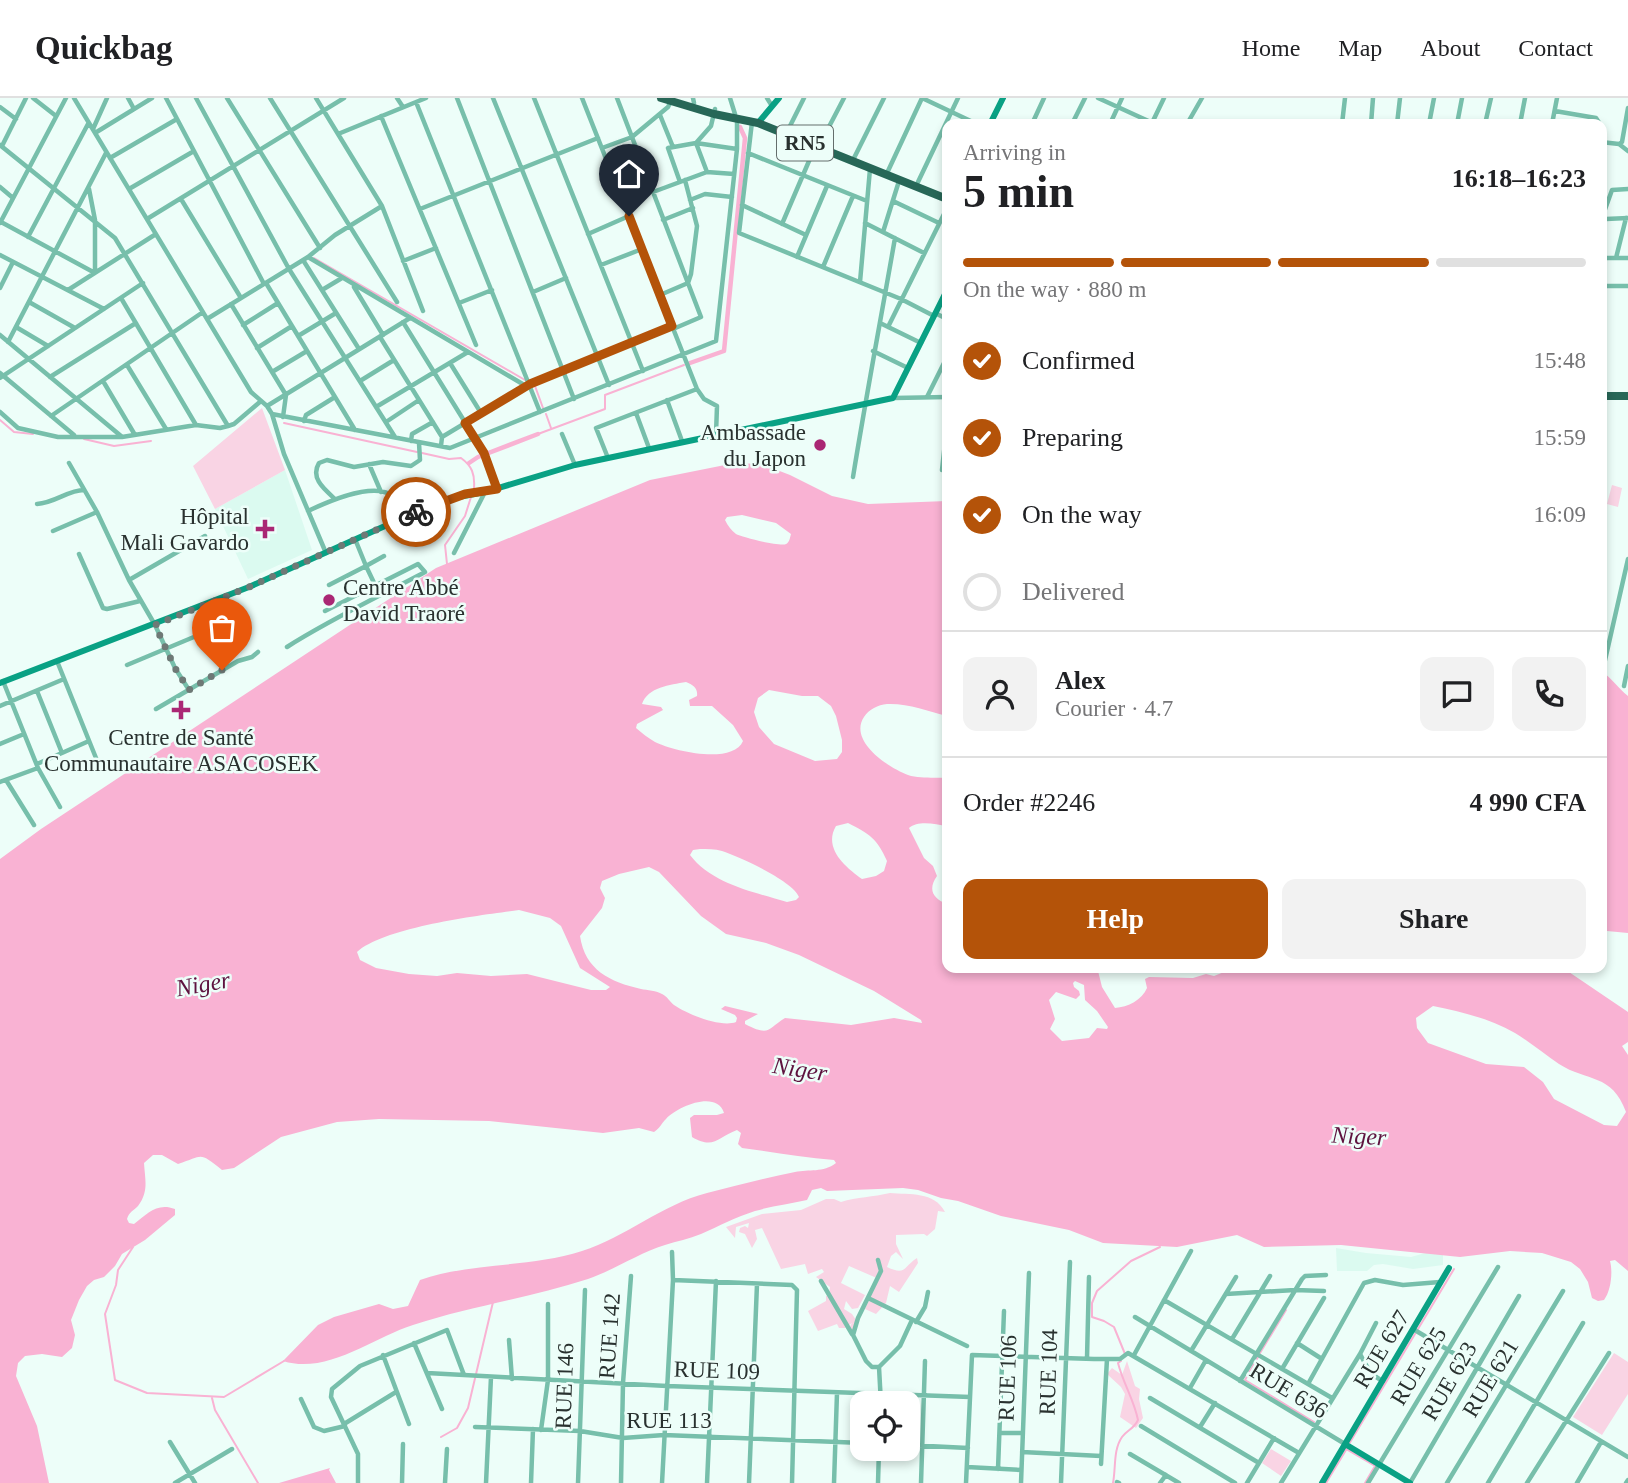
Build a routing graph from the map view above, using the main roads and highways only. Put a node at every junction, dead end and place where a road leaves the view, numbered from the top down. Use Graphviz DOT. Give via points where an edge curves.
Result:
graph roads {
  1 [pos="660,98"];
  2 [pos="673,100"];
  3 [pos="694,101"];
  4 [pos="714,112"];
  5 [pos="757,122"];
  6 [pos="818,145"];
  7 [pos="853,160"];
  8 [pos="942,191"];
  9 [pos="942,197"];
  10 [pos="1607,398"];
  11 [pos="1628,398"];
  1 -- 2 [label="highway, RN5"];
  2 -- 3 [label="highway, RN5"];
  2 -- 4 [label="highway, RN5"];
  3 -- 4 [label="highway, RN5"];
  4 -- 5 [label="highway, RN5"];
  5 -- 6 [label="highway, RN5"];
  5 -- 6 [label="highway, RN5"];
  6 -- 7 [label="highway, RN5"];
  7 -- 8 [label="highway, RN5"];
  7 -- 9 [label="highway, RN5"];
  10 -- 11 [label="highway"];
}
